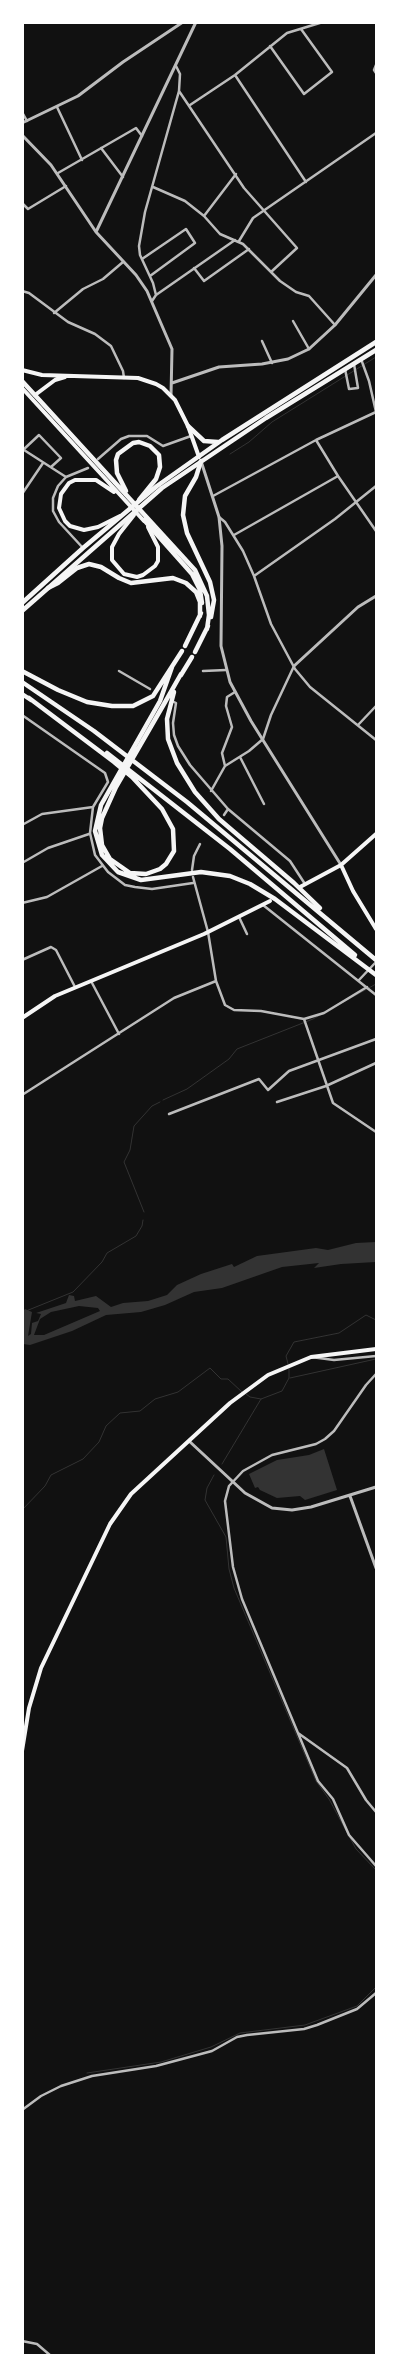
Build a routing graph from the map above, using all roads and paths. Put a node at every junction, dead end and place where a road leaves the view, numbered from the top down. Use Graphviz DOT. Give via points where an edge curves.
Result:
graph roads {
  1 [pos="182,22"];
  2 [pos="196,22"];
  3 [pos="323,22"];
  4 [pos="300,29"];
  5 [pos="270,46"];
  6 [pos="376,65"];
  7 [pos="176,66"];
  8 [pos="376,73"];
  9 [pos="235,75"];
  10 [pos="179,91"];
  11 [pos="190,105"];
  12 [pos="57,107"];
  13 [pos="22,112"];
  14 [pos="27,121"];
  15 [pos="22,123"];
  16 [pos="376,133"];
  17 [pos="22,136"];
  18 [pos="142,136"];
  19 [pos="101,148"];
  20 [pos="82,160"];
  21 [pos="58,173"];
  22 [pos="236,174"];
  23 [pos="123,177"];
  24 [pos="306,182"];
  25 [pos="66,186"];
  26 [pos="152,187"];
  27 [pos="22,203"];
  28 [pos="264,210"];
  29 [pos="204,216"];
  30 [pos="96,232"];
  31 [pos="237,240"];
  32 [pos="249,249"];
  33 [pos="142,259"];
  34 [pos="123,262"];
  35 [pos="194,268"];
  36 [pos="271,272"];
  37 [pos="150,276"];
  38 [pos="376,276"];
  39 [pos="22,291"];
  40 [pos="156,295"];
  41 [pos="152,301"];
  42 [pos="54,312"];
  43 [pos="293,321"];
  44 [pos="335,325"];
  45 [pos="262,342"];
  46 [pos="376,342"];
  47 [pos="309,349"];
  48 [pos="376,350"];
  49 [pos="361,359"];
  50 [pos="272,363"];
  51 [pos="354,364"];
  52 [pos="345,369"];
  53 [pos="22,370"];
  54 [pos="67,376"];
  55 [pos="124,378"];
  56 [pos="22,381"];
  57 [pos="172,383"];
  58 [pos="22,388"];
  59 [pos="35,395"];
  60 [pos="171,396"];
  61 [pos="376,412"];
  62 [pos="188,426"];
  63 [pos="192,436"];
  64 [pos="222,440"];
  65 [pos="316,440"];
  66 [pos="23,449"];
  67 [pos="200,458"];
  68 [pos="98,459"];
  69 [pos="43,463"];
  70 [pos="51,467"];
  71 [pos="88,468"];
  72 [pos="338,476"];
  73 [pos="66,477"];
  74 [pos="376,486"];
  75 [pos="22,494"];
  76 [pos="213,496"];
  77 [pos="128,499"];
  78 [pos="139,500"];
  79 [pos="147,500"];
  80 [pos="356,502"];
  81 [pos="122,514"];
  82 [pos="220,517"];
  83 [pos="145,518"];
  84 [pos="376,531"];
  85 [pos="234,535"];
  86 [pos="83,548"];
  87 [pos="254,576"];
  88 [pos="48,588"];
  89 [pos="376,596"];
  90 [pos="22,603"];
  91 [pos="22,611"];
  92 [pos="200,616"];
  93 [pos="207,629"];
  94 [pos="185,646"];
  95 [pos="182,651"];
  96 [pos="195,652"];
  97 [pos="192,658"];
  98 [pos="294,666"];
  99 [pos="172,668"];
  100 [pos="226,670"];
  101 [pos="22,671"];
  102 [pos="119,671"];
  103 [pos="203,671"];
  104 [pos="181,674"];
  105 [pos="22,682"];
  106 [pos="150,689"];
  107 [pos="235,692"];
  108 [pos="22,694"];
  109 [pos="174,702"];
  110 [pos="376,706"];
  111 [pos="22,715"];
  112 [pos="358,725"];
  113 [pos="263,738"];
  114 [pos="376,740"];
  115 [pos="240,757"];
  116 [pos="225,766"];
  117 [pos="133,775"];
  118 [pos="211,791"];
  119 [pos="264,804"];
  120 [pos="93,807"];
  121 [pos="228,809"];
  122 [pos="224,815"];
  123 [pos="22,825"];
  124 [pos="90,834"];
  125 [pos="376,834"];
  126 [pos="200,844"];
  127 [pos="22,864"];
  128 [pos="342,865"];
  129 [pos="102,866"];
  130 [pos="192,870"];
  131 [pos="193,877"];
  132 [pos="193,883"];
  133 [pos="305,884"];
  134 [pos="300,887"];
  135 [pos="270,901"];
  136 [pos="22,903"];
  137 [pos="263,905"];
  138 [pos="239,917"];
  139 [pos="335,924"];
  140 [pos="376,929"];
  141 [pos="208,932"];
  142 [pos="247,934"];
  143 [pos="22,960"];
  144 [pos="375,960"];
  145 [pos="364,965"];
  146 [pos="376,974"];
  147 [pos="359,980"];
  148 [pos="91,981"];
  149 [pos="216,981"];
  150 [pos="75,987"];
  151 [pos="369,988"];
  152 [pos="376,995"];
  153 [pos="22,1018"];
  154 [pos="305,1022"];
  155 [pos="118,1034"];
  156 [pos="376,1039"];
  157 [pos="318,1061"];
  158 [pos="376,1063"];
  159 [pos="326,1086"];
  160 [pos="22,1096"];
  161 [pos="277,1102"];
  162 [pos="169,1114"];
  163 [pos="376,1132"];
  164 [pos="376,1349"];
  165 [pos="376,1356"];
  166 [pos="311,1357"];
  167 [pos="376,1374"];
  168 [pos="189,1441"];
  169 [pos="233,1482"];
  170 [pos="376,1487"];
  171 [pos="350,1496"];
  172 [pos="376,1568"];
  173 [pos="297,1732"];
  174 [pos="22,1752"];
  175 [pos="376,1812"];
  176 [pos="376,1866"];
  177 [pos="376,1993"];
  178 [pos="22,2110"];
  179 [pos="22,2341"];
  180 [pos="51,2356"];
  1 -- 12 [label="street" via="84,92"];
  2 -- 7 [label="street"];
  3 -- 4 [label="street"];
  4 -- 5 [label="street" via="287,33"];
  4 -- 5 [label="street" via="332,72 304,94"];
  5 -- 9 [label="street"];
  6 -- 8 [label="street"];
  7 -- 10 [label="street" via="180,74"];
  7 -- 18 [label="street"];
  9 -- 11 [label="street"];
  9 -- 24 [label="street"];
  10 -- 11 [label="street"];
  10 -- 26 [label="street"];
  11 -- 22 [label="street"];
  12 -- 14 [label="street"];
  12 -- 20 [label="street"];
  13 -- 14 [label="street"];
  14 -- 15 [label="street"];
  16 -- 24 [label="street"];
  17 -- 21 [label="street"];
  18 -- 19 [label="street" via="136,128"];
  18 -- 23 [label="street"];
  19 -- 20 [label="street"];
  19 -- 23 [label="street"];
  20 -- 21 [label="street"];
  21 -- 25 [label="street"];
  22 -- 28 [label="street"];
  22 -- 29 [label="street"];
  23 -- 30 [label="street"];
  24 -- 28 [label="street"];
  25 -- 27 [label="street" via="28,209"];
  25 -- 30 [label="street"];
  26 -- 29 [label="street" via="180,198"];
  26 -- 33 [label="street" via="140,238"];
  28 -- 31 [label="street" via="251,219"];
  28 -- 36 [label="street" via="297,248"];
  29 -- 31 [label="street" via="218,232"];
  30 -- 34 [label="street"];
  31 -- 32 [label="street"];
  31 -- 35 [label="street"];
  32 -- 35 [label="street" via="204,281"];
  32 -- 36 [label="street"];
  33 -- 37 [label="street"];
  33 -- 37 [label="street" via="186,229 195,243"];
  34 -- 41 [label="street"];
  34 -- 42 [label="street"];
  35 -- 40 [label="street"];
  36 -- 44 [label="street" via="292,290 309,296"];
  37 -- 40 [label="street"];
  38 -- 44 [label="street"];
  39 -- 42 [label="street" via="30,293"];
  40 -- 41 [label="street"];
  41 -- 57 [label="street" via="172,349"];
  42 -- 55 [label="street" via="111,346"];
  43 -- 47 [label="street"];
  44 -- 47 [label="street"];
  45 -- 50 [label="street"];
  46 -- 64 [label="highway"];
  47 -- 50 [label="street"];
  48 -- 49 [label="highway"];
  49 -- 51 [label="highway"];
  49 -- 61 [label="street"];
  50 -- 57 [label="street" via="219,367"];
  51 -- 52 [label="highway"];
  51 -- 52 [label="street" via="358,388 348,389"];
  52 -- 67 [label="highway"];
  53 -- 54 [label="main road"];
  54 -- 55 [label="main road"];
  54 -- 59 [label="main road" via="55,380"];
  55 -- 60 [label="main road" via="138,378 156,384"];
  56 -- 59 [label="highway"];
  57 -- 60 [label="street"];
  58 -- 77 [label="main road"];
  59 -- 77 [label="highway"];
  60 -- 62 [label="main road"];
  61 -- 65 [label="street"];
  62 -- 63 [label="main road"];
  62 -- 64 [label="highway" via="204,441"];
  63 -- 67 [label="main road"];
  63 -- 68 [label="street" via="163,446 147,436 129,436"];
  64 -- 67 [label="highway"];
  65 -- 72 [label="street"];
  65 -- 76 [label="street"];
  66 -- 69 [label="street"];
  66 -- 70 [label="street" via="39,435 61,458"];
  67 -- 76 [label="street"];
  67 -- 78 [label="highway"];
  67 -- 79 [label="highway"];
  67 -- 93 [label="highway" via="196,477 185,496 183,515 187,533 213,591 213,610"];
  69 -- 70 [label="street"];
  69 -- 75 [label="street"];
  70 -- 73 [label="street"];
  71 -- 73 [label="street"];
  72 -- 80 [label="street"];
  72 -- 85 [label="street"];
  73 -- 86 [label="street" via="55,492 53,511"];
  74 -- 80 [label="street"];
  76 -- 82 [label="street"];
  77 -- 78 [label="highway" via="117,473 116,460 127,445 145,443 159,455 160,467 156,479"];
  77 -- 81 [label="main road" via="89,478 70,483 59,501 61,515 77,529 91,530"];
  77 -- 83 [label="highway"];
  78 -- 81 [label="highway"];
  79 -- 83 [label="main road" via="124,526 112,547 115,566 130,576 143,575 158,561 156,540"];
  79 -- 88 [label="highway"];
  80 -- 84 [label="street"];
  80 -- 87 [label="street"];
  81 -- 86 [label="highway"];
  82 -- 85 [label="street"];
  82 -- 100 [label="street" via="221,639"];
  83 -- 92 [label="highway" via="197,582 202,598"];
  83 -- 93 [label="highway" via="186,558 200,578 209,606"];
  85 -- 87 [label="street"];
  86 -- 90 [label="highway"];
  87 -- 98 [label="street" via="271,624"];
  88 -- 91 [label="highway"];
  88 -- 92 [label="highway" via="77,568 89,564 131,583 173,578 196,592"];
  89 -- 98 [label="street" via="352,612"];
  92 -- 94 [label="highway"];
  93 -- 96 [label="highway"];
  95 -- 99 [label="highway"];
  97 -- 104 [label="highway"];
  98 -- 112 [label="street" via="310,687"];
  98 -- 113 [label="street"];
  99 -- 101 [label="highway" via="153,696 140,704 124,706 86,702"];
  99 -- 145 [label="highway" via="160,700 101,805 95,831 102,855 118,872 141,880 201,872 239,879 275,899"];
  100 -- 103 [label="street"];
  100 -- 107 [label="street"];
  102 -- 106 [label="street"];
  104 -- 117 [label="highway" via="116,787 100,828 102,845 110,859 130,873 146,874 166,864 174,851 175,837 162,809"];
  104 -- 139 [label="highway" via="168,708 166,729 171,750 186,777 219,820 294,883"];
  105 -- 139 [label="highway" via="121,751"];
  107 -- 113 [label="street"];
  107 -- 116 [label="street" via="227,697 232,727 222,753"];
  108 -- 117 [label="highway"];
  109 -- 118 [label="street" via="173,722 178,746"];
  110 -- 112 [label="street"];
  111 -- 120 [label="street" via="105,773 108,782"];
  112 -- 114 [label="street"];
  113 -- 115 [label="street"];
  113 -- 128 [label="street"];
  115 -- 116 [label="street"];
  115 -- 119 [label="street"];
  116 -- 118 [label="street"];
  117 -- 145 [label="highway" via="230,849"];
  118 -- 121 [label="street"];
  120 -- 123 [label="street" via="42,814"];
  120 -- 124 [label="street"];
  121 -- 122 [label="street"];
  121 -- 133 [label="street" via="290,861"];
  124 -- 127 [label="street" via="48,848"];
  124 -- 129 [label="street"];
  125 -- 128 [label="main road"];
  126 -- 130 [label="street"];
  128 -- 133 [label="main road"];
  128 -- 140 [label="main road"];
  129 -- 132 [label="street" via="115,879 135,887 152,889"];
  129 -- 136 [label="street" via="46,897"];
  131 -- 132 [label="street"];
  132 -- 141 [label="street"];
  133 -- 134 [label="main road"];
  135 -- 137 [label="main road"];
  137 -- 138 [label="main road"];
  137 -- 147 [label="street"];
  138 -- 141 [label="main road"];
  138 -- 142 [label="street"];
  139 -- 144 [label="highway"];
  141 -- 148 [label="main road"];
  141 -- 149 [label="street"];
  143 -- 150 [label="street" via="50,948 56,950"];
  144 -- 147 [label="street"];
  145 -- 146 [label="highway"];
  147 -- 151 [label="street"];
  148 -- 150 [label="main road"];
  148 -- 155 [label="street"];
  149 -- 154 [label="street" via="224,1005 231,1009 261,1011"];
  149 -- 155 [label="street" via="174,998"];
  150 -- 153 [label="main road"];
  151 -- 152 [label="street"];
  151 -- 154 [label="street"];
  154 -- 157 [label="street"];
  155 -- 160 [label="street"];
  156 -- 157 [label="street"];
  157 -- 159 [label="street"];
  157 -- 162 [label="street" via="289,1071 268,1090 259,1079"];
  158 -- 159 [label="street"];
  159 -- 161 [label="street"];
  159 -- 163 [label="street" via="335,1106"];
  164 -- 166 [label="main road"];
  165 -- 166 [label="street" via="334,1360"];
  166 -- 168 [label="main road" via="257,1381"];
  167 -- 169 [label="street" via="334,1431 325,1438 316,1444 272,1456 243,1471"];
  168 -- 169 [label="street"];
  168 -- 174 [label="main road" via="131,1494 110,1524 41,1668 29,1708"];
  169 -- 171 [label="street" via="257,1501 279,1510 311,1507"];
  169 -- 173 [label="street" via="225,1501 236,1583"];
  170 -- 171 [label="street"];
  171 -- 172 [label="street"];
  173 -- 175 [label="street" via="347,1768"];
  173 -- 176 [label="street" via="318,1781 333,1799 349,1835"];
  177 -- 178 [label="street" via="357,2009 317,2025 237,2037 212,2051 156,2066 92,2076 61,2086"];
  179 -- 180 [label="street" via="37,2344"];
}
